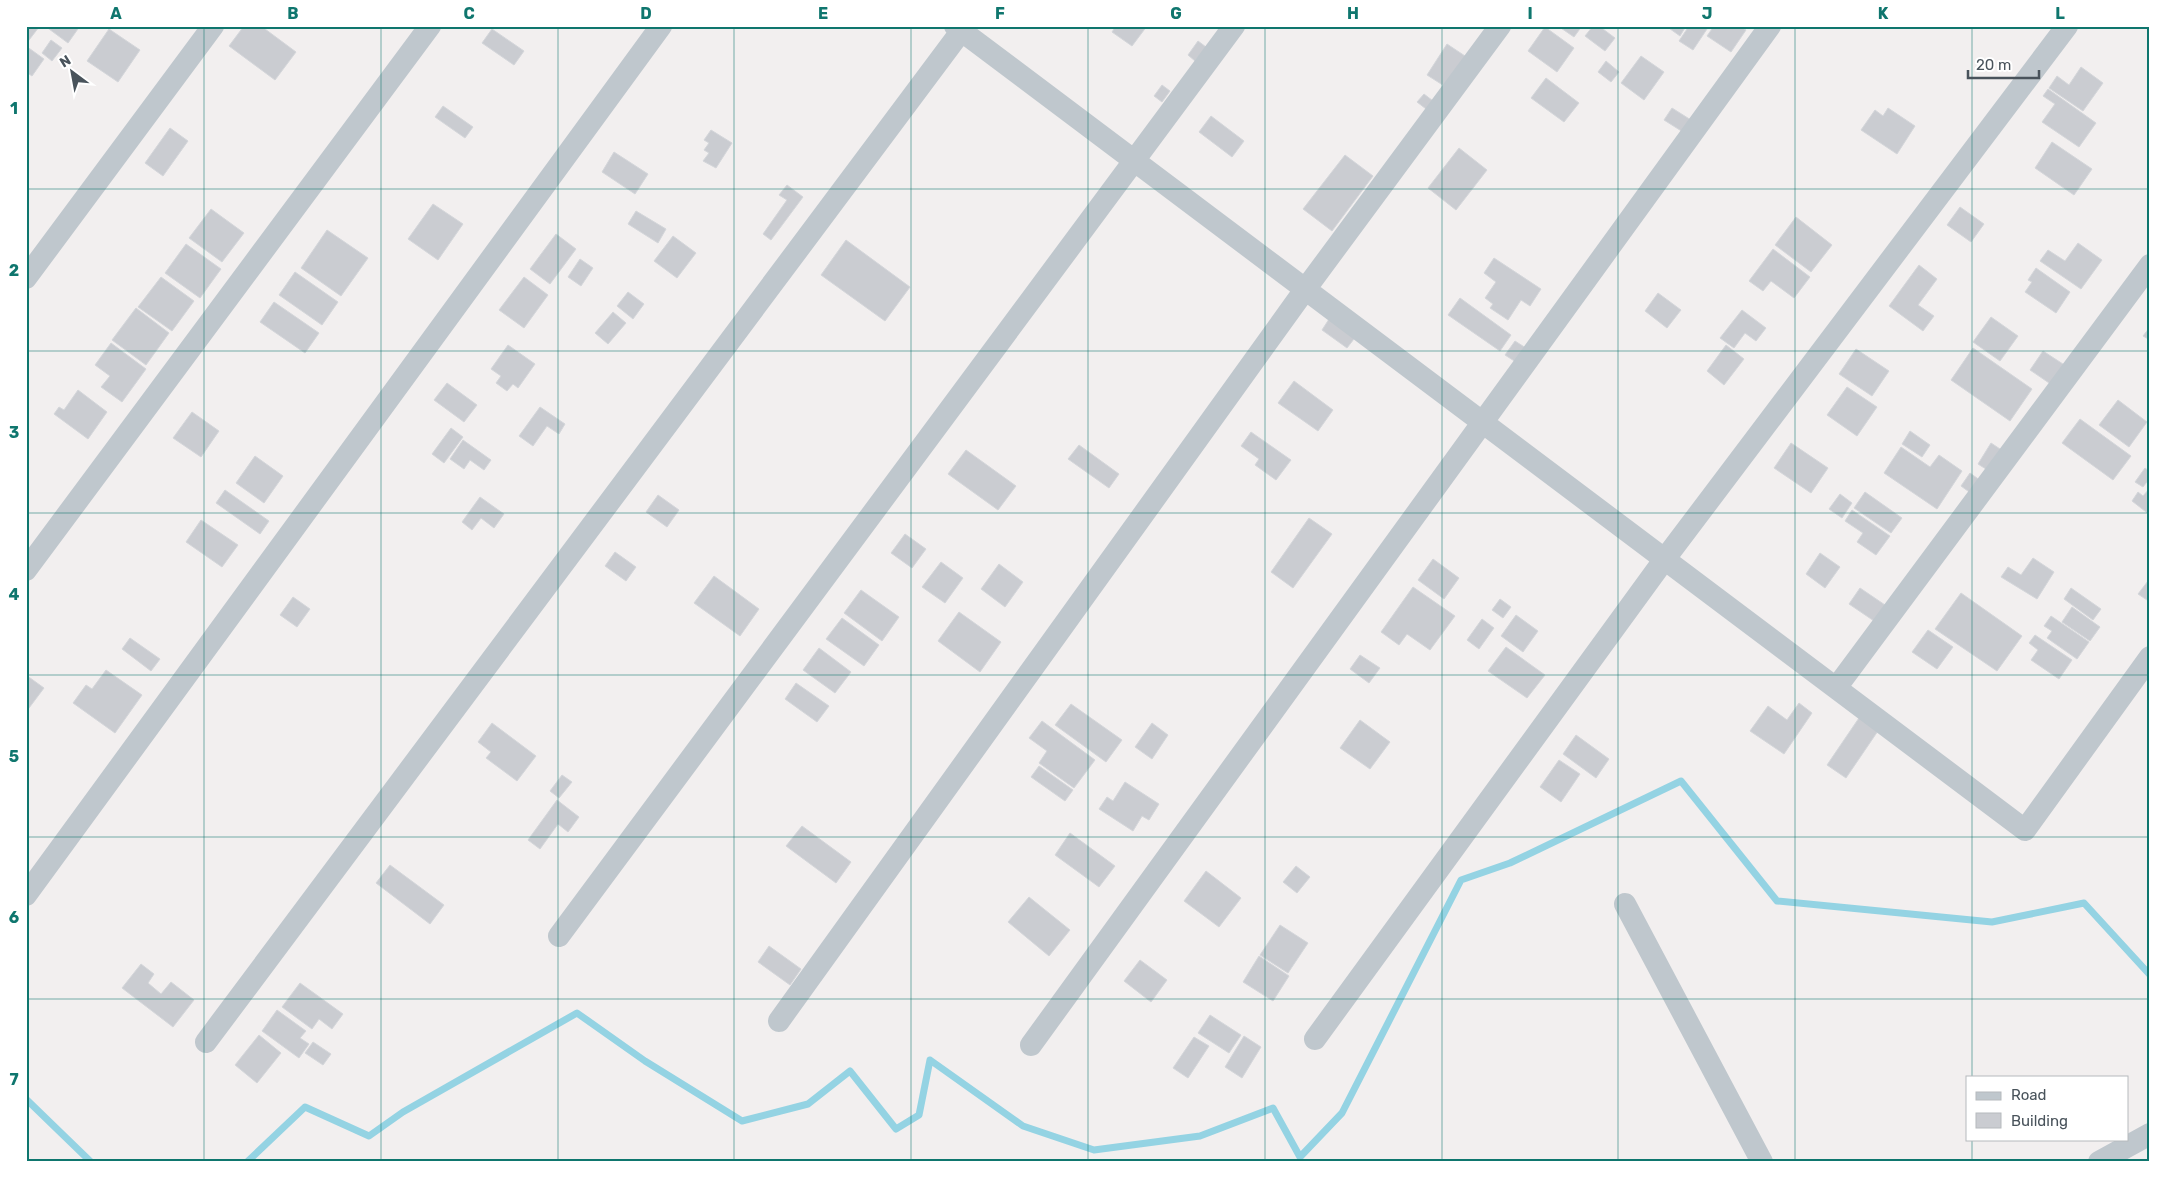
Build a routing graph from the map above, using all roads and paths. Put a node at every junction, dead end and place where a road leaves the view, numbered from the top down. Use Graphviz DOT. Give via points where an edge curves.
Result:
graph roads {
  1 [pos="213,26"];
  2 [pos="430,26"];
  3 [pos="661,26"];
  4 [pos="1234,26"];
  5 [pos="1500,26"];
  6 [pos="1770,26"];
  7 [pos="2067,26"];
  8 [pos="960,28"];
  9 [pos="1136,161"];
  10 [pos="2150,265"];
  11 [pos="26,278"];
  12 [pos="1304,291"];
  13 [pos="1482,424"];
  14 [pos="1664,560"];
  15 [pos="26,570"];
  16 [pos="2150,657"];
  17 [pos="1836,688"];
  18 [pos="26,895"];
  19 [pos="1625,904"];
  20 [pos="559,936"];
  21 [pos="778,1021"];
  22 [pos="1315,1039"];
  23 [pos="206,1042"];
  24 [pos="1031,1045"];
  25 [pos="2150,1134"];
  26 [pos="1762,1162"];
  27 [pos="2099,1162"];
  1 -- 11 [label="street"];
  2 -- 15 [label="street"];
  3 -- 18 [label="street"];
  4 -- 9 [label="street"];
  5 -- 12 [label="street"];
  6 -- 13 [label="street"];
  7 -- 14 [label="street"];
  8 -- 9 [label="street"];
  8 -- 23 [label="street"];
  9 -- 12 [label="street"];
  9 -- 20 [label="street"];
  10 -- 17 [label="street"];
  12 -- 13 [label="street"];
  12 -- 21 [label="street"];
  13 -- 14 [label="street"];
  13 -- 24 [label="street"];
  14 -- 17 [label="street"];
  14 -- 22 [label="street"];
  16 -- 17 [label="street" via="2025,830"];
  19 -- 26 [label="street"];
  25 -- 27 [label="street"];
}
